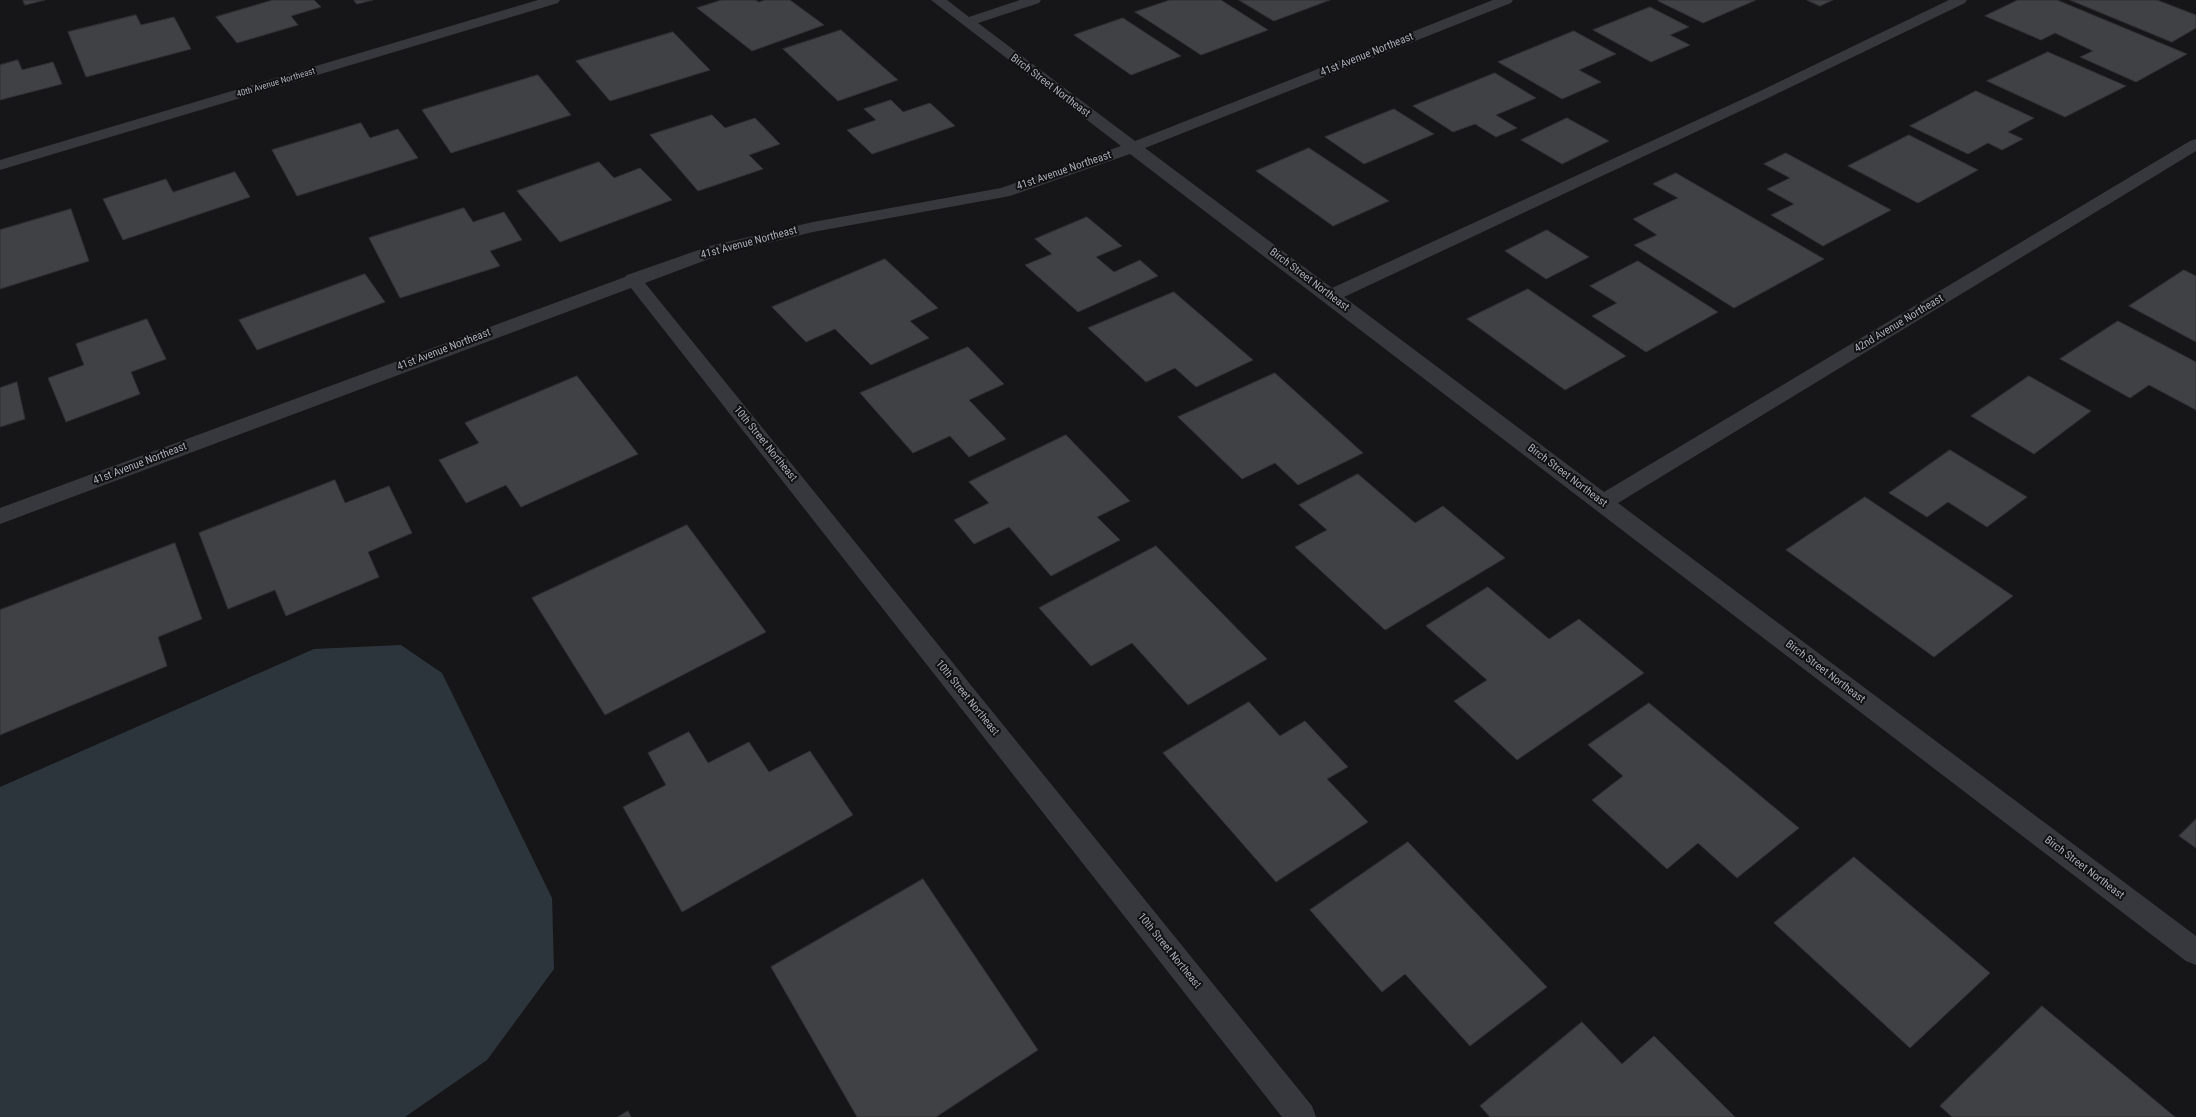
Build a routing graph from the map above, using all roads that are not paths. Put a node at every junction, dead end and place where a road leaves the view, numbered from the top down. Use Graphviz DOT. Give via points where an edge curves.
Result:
graph roads {
  1 [pos="553,0"];
  2 [pos="938,0"];
  3 [pos="1034,0"];
  4 [pos="1506,0"];
  5 [pos="1960,0"];
  6 [pos="967,22"];
  7 [pos="2196,144"];
  8 [pos="1132,148"];
  9 [pos="0,165"];
  10 [pos="633,279"];
  11 [pos="1331,296"];
  12 [pos="1602,503"];
  13 [pos="0,516"];
  14 [pos="2196,952"];
  15 [pos="1295,1115"];
  1 -- 9 [label="street, 40th Avenue Northeast"];
  2 -- 6 [label="street, Birch Street Northeast"];
  3 -- 6 [label="street"];
  4 -- 8 [label="street, 41st Avenue Northeast"];
  5 -- 11 [label="street" via="1754,100"];
  6 -- 8 [label="street, Birch Street Northeast"];
  7 -- 12 [label="street, 42nd Avenue Northeast"];
  8 -- 10 [label="street, 41st Avenue Northeast" via="1004,192 898,213 813,226 716,250"];
  8 -- 11 [label="street, Birch Street Northeast"];
  10 -- 13 [label="street, 41st Avenue Northeast"];
  10 -- 15 [label="street, 10th Street Northeast"];
  11 -- 12 [label="street, Birch Street Northeast"];
  12 -- 14 [label="street, Birch Street Northeast"];
}
